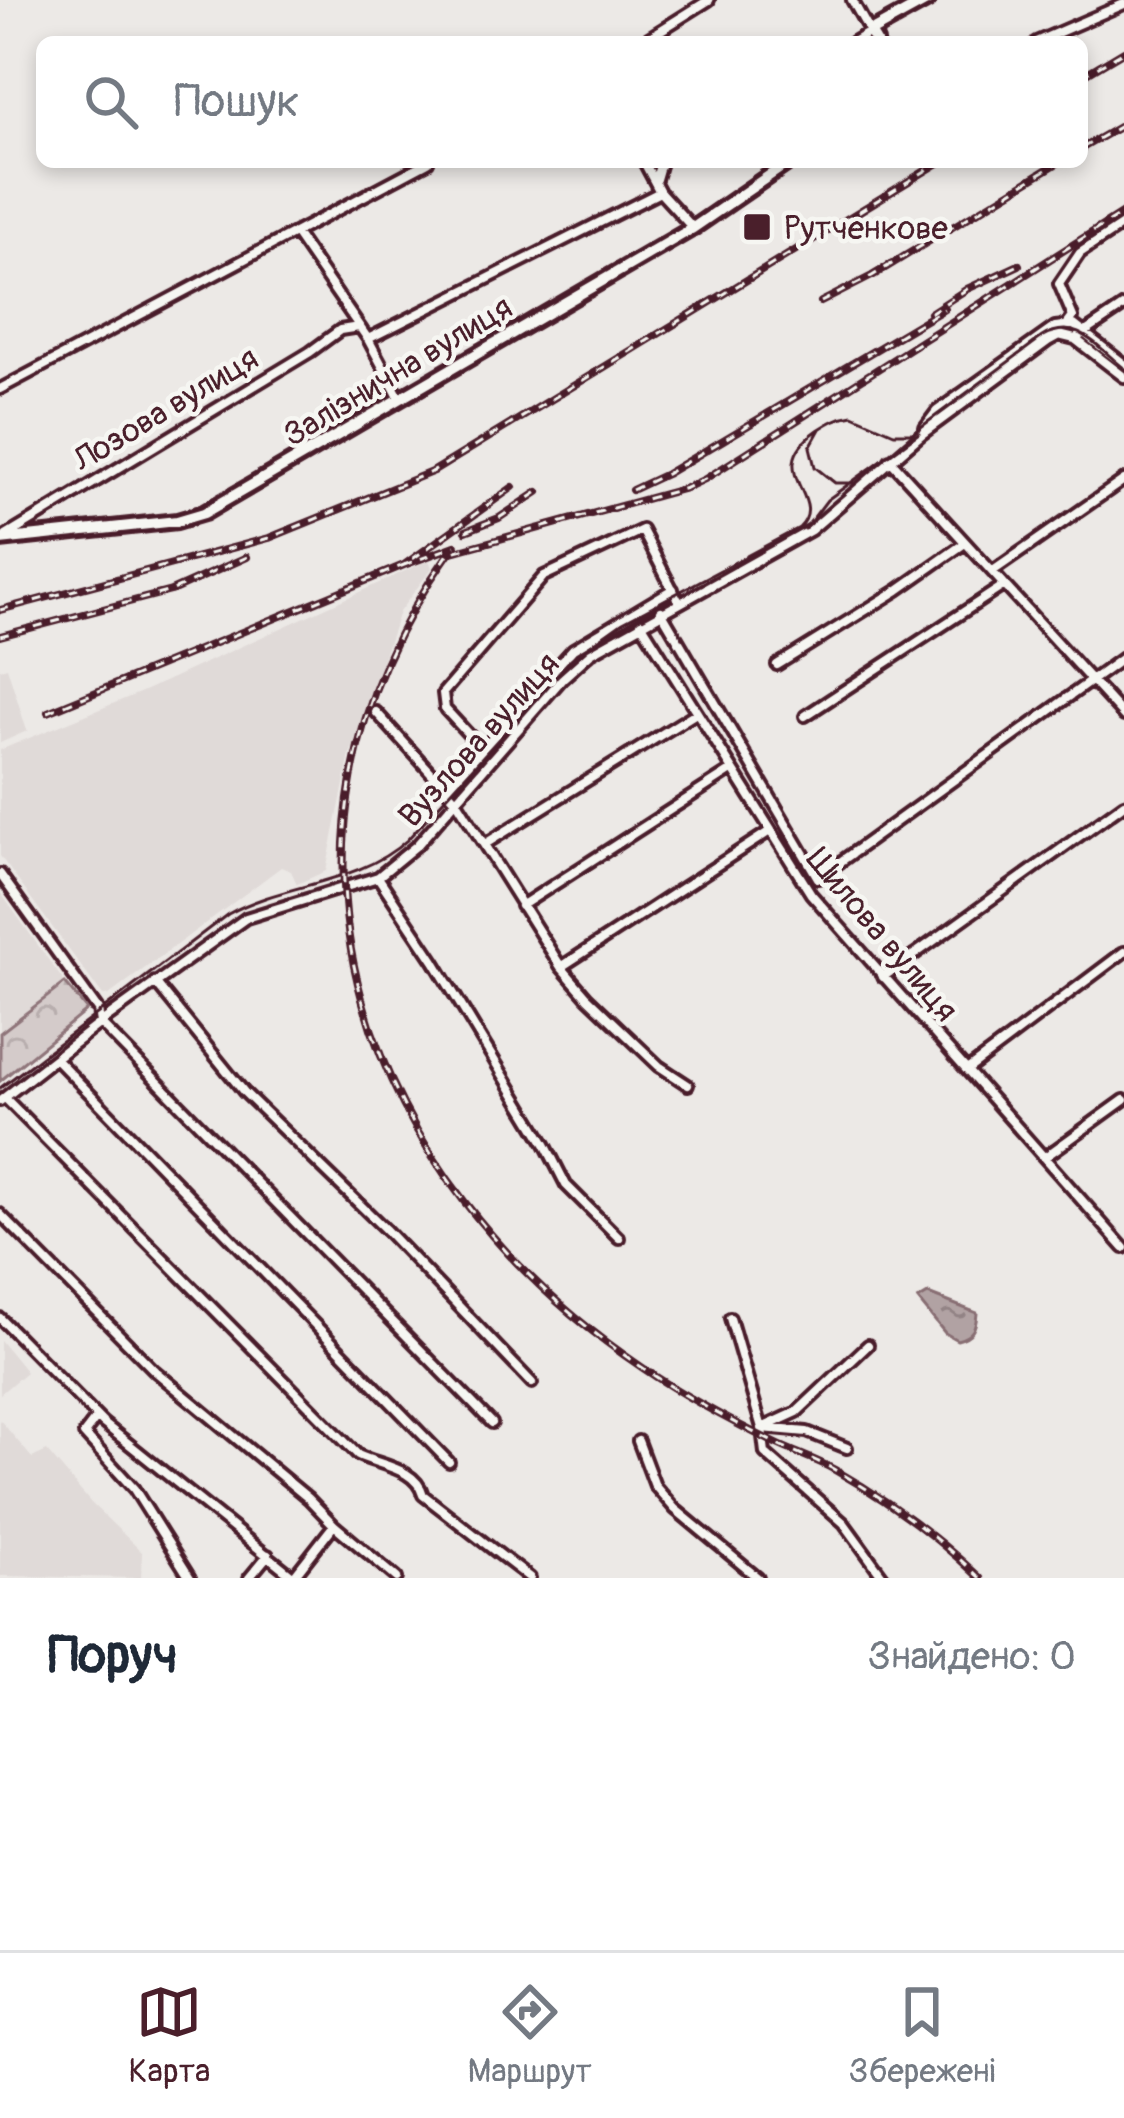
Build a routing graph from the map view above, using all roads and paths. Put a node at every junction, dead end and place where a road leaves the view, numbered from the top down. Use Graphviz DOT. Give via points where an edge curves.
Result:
graph roads {
  1 [pos="709,0"];
  2 [pos="852,0"];
  3 [pos="928,0"];
  4 [pos="694,4"];
  5 [pos="1124,4"];
  6 [pos="650,36"];
  7 [pos="872,36"];
  8 [pos="874,36"];
  9 [pos="1050,36"];
  10 [pos="417,168"];
  11 [pos="648,168"];
  12 [pos="660,168"];
  13 [pos="780,168"];
  14 [pos="656,180"];
  15 [pos="660,191"];
  16 [pos="1124,224"];
  17 [pos="693,228"];
  18 [pos="296,233"];
  19 [pos="1124,306"];
  20 [pos="1071,325"];
  21 [pos="359,327"];
  22 [pos="1059,335"];
  23 [pos="1080,336"];
  24 [pos="368,339"];
  25 [pos="1124,364"];
  26 [pos="1124,376"];
  27 [pos="0,389"];
  28 [pos="400,399"];
  29 [pos="922,434"];
  30 [pos="890,460"];
  31 [pos="1124,481"];
  32 [pos="0,540"];
  33 [pos="965,543"];
  34 [pos="992,572"];
  35 [pos="1003,586"];
  36 [pos="673,589"];
  37 [pos="679,602"];
  38 [pos="661,611"];
  39 [pos="641,623"];
  40 [pos="1124,657"];
  41 [pos="777,665"];
  42 [pos="1090,682"];
  43 [pos="376,712"];
  44 [pos="696,712"];
  45 [pos="805,716"];
  46 [pos="1124,716"];
  47 [pos="482,749"];
  48 [pos="732,770"];
  49 [pos="446,790"];
  50 [pos="456,800"];
  51 [pos="1124,804"];
  52 [pos="770,831"];
  53 [pos="485,844"];
  54 [pos="0,874"];
  55 [pos="378,877"];
  56 [pos="521,906"];
  57 [pos="1124,952"];
  58 [pos="561,967"];
  59 [pos="883,977"];
  60 [pos="155,982"];
  61 [pos="100,1023"];
  62 [pos="55,1058"];
  63 [pos="967,1070"];
  64 [pos="688,1085"];
  65 [pos="2,1100"];
  66 [pos="1124,1100"];
  67 [pos="1045,1157"];
  68 [pos="0,1214"];
  69 [pos="619,1238"];
  70 [pos="1124,1248"];
  71 [pos="0,1318"];
  72 [pos="730,1318"];
  73 [pos="868,1345"];
  74 [pos="532,1383"];
  75 [pos="98,1417"];
  76 [pos="492,1423"];
  77 [pos="762,1428"];
  78 [pos="638,1441"];
  79 [pos="847,1448"];
  80 [pos="449,1462"];
  81 [pos="334,1525"];
  82 [pos="268,1555"];
  83 [pos="293,1577"];
  84 [pos="190,1578"];
  85 [pos="249,1578"];
  86 [pos="397,1578"];
  87 [pos="530,1578"];
  88 [pos="758,1578"];
  89 [pos="884,1578"];
  1 -- 4 [label="street"];
  2 -- 7 [label="street"];
  3 -- 8 [label="main road"];
  4 -- 6 [label="street"];
  5 -- 9 [label="street"];
  10 -- 18 [label="street"];
  11 -- 14 [label="street"];
  12 -- 14 [label="street"];
  13 -- 17 [label="main road, Залізнична вулиця"];
  14 -- 15 [label="street"];
  15 -- 17 [label="street"];
  15 -- 24 [label="street"];
  16 -- 20 [label="street" via="1081,253 1060,284"];
  17 -- 28 [label="main road, Залізнична вулиця"];
  18 -- 21 [label="street"];
  18 -- 27 [label="street"];
  19 -- 23 [label="street"];
  20 -- 22 [label="street, Вузлова вулиця"];
  20 -- 23 [label="street"];
  20 -- 29 [label="street, Вузлова вулиця" via="1024,347 937,411"];
  21 -- 24 [label="street"];
  21 -- 32 [label="street, Лозова вулиця" via="327,337"];
  22 -- 23 [label="street"];
  22 -- 29 [label="street, Вузлова вулиця"];
  23 -- 25 [label="street"];
  23 -- 26 [label="street"];
  24 -- 28 [label="street"];
  28 -- 32 [label="main road, Залізнична вулиця" via="204,513"];
  29 -- 30 [label="street, Вузлова вулиця"];
  30 -- 33 [label="street"];
  30 -- 37 [label="street, Вузлова вулиця" via="811,530"];
  31 -- 34 [label="street"];
  33 -- 34 [label="street"];
  33 -- 41 [label="street"];
  34 -- 35 [label="street"];
  35 -- 42 [label="street"];
  35 -- 45 [label="street"];
  36 -- 37 [label="street, Вузлова вулиця"];
  36 -- 47 [label="street" via="573,649"];
  36 -- 47 [label="street, Вузлова вулиця" via="642,530 544,576 443,694 445,709"];
  37 -- 38 [label="street, Вузлова вулиця"];
  38 -- 39 [label="street, Вузлова вулиця"];
  38 -- 42 [label="street, Шилова вулиця" via="818,878"];
  39 -- 44 [label="street, Шилова вулиця"];
  39 -- 50 [label="street, Вузлова вулиця" via="570,672"];
  40 -- 42 [label="street"];
  42 -- 46 [label="street"];
  43 -- 49 [label="street"];
  44 -- 48 [label="street, Шилова вулиця"];
  44 -- 53 [label="street"];
  47 -- 49 [label="street"];
  48 -- 52 [label="street, Шилова вулиця"];
  48 -- 56 [label="street"];
  49 -- 50 [label="street"];
  50 -- 53 [label="street"];
  50 -- 55 [label="street, Вузлова вулиця"];
  51 -- 59 [label="street"];
  52 -- 58 [label="street"];
  52 -- 59 [label="street, Шилова вулиця" via="811,894"];
  53 -- 56 [label="street"];
  54 -- 61 [label="street"];
  55 -- 60 [label="street" via="260,911"];
  55 -- 69 [label="street" via="566,1185"];
  56 -- 58 [label="street"];
  57 -- 63 [label="street"];
  58 -- 64 [label="street"];
  59 -- 63 [label="street, Шилова вулиця"];
  60 -- 61 [label="street"];
  60 -- 74 [label="street" via="244,1092"];
  61 -- 62 [label="street"];
  61 -- 76 [label="street"];
  62 -- 65 [label="street"];
  62 -- 80 [label="street"];
  63 -- 67 [label="street, Шилова вулиця"];
  65 -- 87 [label="street" via="358,1455 397,1468"];
  66 -- 67 [label="street"];
  67 -- 70 [label="street, Шилова вулиця"];
  68 -- 81 [label="street" via="155,1371"];
  71 -- 75 [label="street"];
  72 -- 77 [label="street"];
  73 -- 77 [label="street" via="797,1412"];
  75 -- 82 [label="street"];
  75 -- 84 [label="street" via="84,1434 134,1489"];
  77 -- 79 [label="street" via="807,1432"];
  77 -- 89 [label="street" via="765,1453 844,1523"];
  78 -- 88 [label="street" via="655,1486 675,1509"];
  81 -- 83 [label="street"];
  81 -- 86 [label="street"];
  82 -- 83 [label="street"];
  82 -- 85 [label="street"];
}
